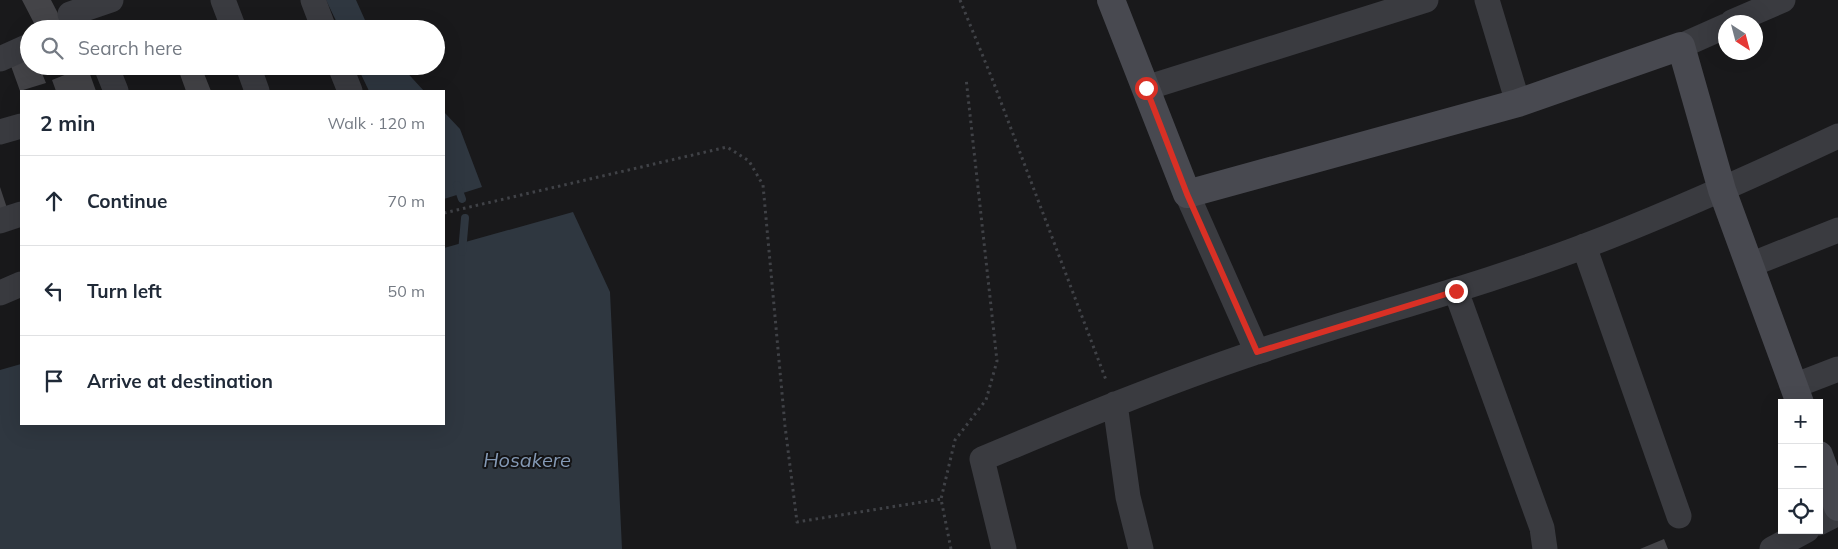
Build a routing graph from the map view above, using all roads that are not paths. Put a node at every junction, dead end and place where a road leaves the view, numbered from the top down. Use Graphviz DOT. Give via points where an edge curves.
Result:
graph roads {
  1 [pos="110,0"];
  2 [pos="223,0"];
  3 [pos="313,0"];
  4 [pos="1111,0"];
  5 [pos="1426,0"];
  6 [pos="1487,0"];
  7 [pos="1783,0"];
  8 [pos="1748,15"];
  9 [pos="72,20"];
  10 [pos="231,20"];
  11 [pos="321,20"];
  12 [pos="1718,30"];
  13 [pos="1681,46"];
  14 [pos="20,50"];
  15 [pos="0,59"];
  16 [pos="110,75"];
  17 [pos="251,75"];
  18 [pos="344,75"];
  19 [pos="1146,88"];
  20 [pos="116,90"];
  21 [pos="257,90"];
  22 [pos="350,90"];
  23 [pos="1518,103"];
  24 [pos="20,126"];
  25 [pos="0,132"];
  26 [pos="1838,136"];
  27 [pos="1722,190"];
  28 [pos="1187,194"];
  29 [pos="20,214"];
  30 [pos="0,221"];
  31 [pos="1838,230"];
  32 [pos="1584,246"];
  33 [pos="1750,266"];
  34 [pos="20,284"];
  35 [pos="1456,291"];
  36 [pos="0,293"];
  37 [pos="1257,352"];
  38 [pos="1838,369"];
  39 [pos="1797,394"];
  40 [pos="1115,404"];
  41 [pos="1823,466"];
  42 [pos="1838,507"];
  43 [pos="1838,513"];
  44 [pos="1679,516"];
  45 [pos="1823,522"];
  46 [pos="1800,534"];
  47 [pos="1004,549"];
  48 [pos="1141,549"];
  49 [pos="1545,549"];
  50 [pos="1772,549"];
  1 -- 9 [label="street"];
  2 -- 10 [label="street"];
  3 -- 11 [label="street"];
  4 -- 19 [label="street"];
  5 -- 19 [label="street"];
  6 -- 23 [label="street"];
  7 -- 8 [label="street"];
  12 -- 13 [label="street"];
  13 -- 23 [label="street"];
  13 -- 27 [label="street"];
  14 -- 15 [label="street"];
  16 -- 20 [label="street"];
  17 -- 21 [label="street"];
  18 -- 22 [label="street"];
  19 -- 28 [label="street"];
  23 -- 28 [label="street"];
  24 -- 25 [label="street"];
  26 -- 27 [label="street"];
  27 -- 32 [label="street"];
  27 -- 33 [label="street"];
  28 -- 37 [label="street"];
  29 -- 30 [label="street"];
  31 -- 33 [label="street"];
  32 -- 35 [label="street"];
  32 -- 44 [label="street"];
  33 -- 39 [label="street"];
  34 -- 36 [label="street"];
  35 -- 37 [label="street"];
  35 -- 49 [label="street" via="1542,528"];
  37 -- 40 [label="street"];
  38 -- 39 [label="street"];
  40 -- 47 [label="street" via="982,459"];
  40 -- 48 [label="street" via="1128,497"];
  41 -- 42 [label="street"];
  43 -- 45 [label="street"];
  46 -- 50 [label="street"];
}
